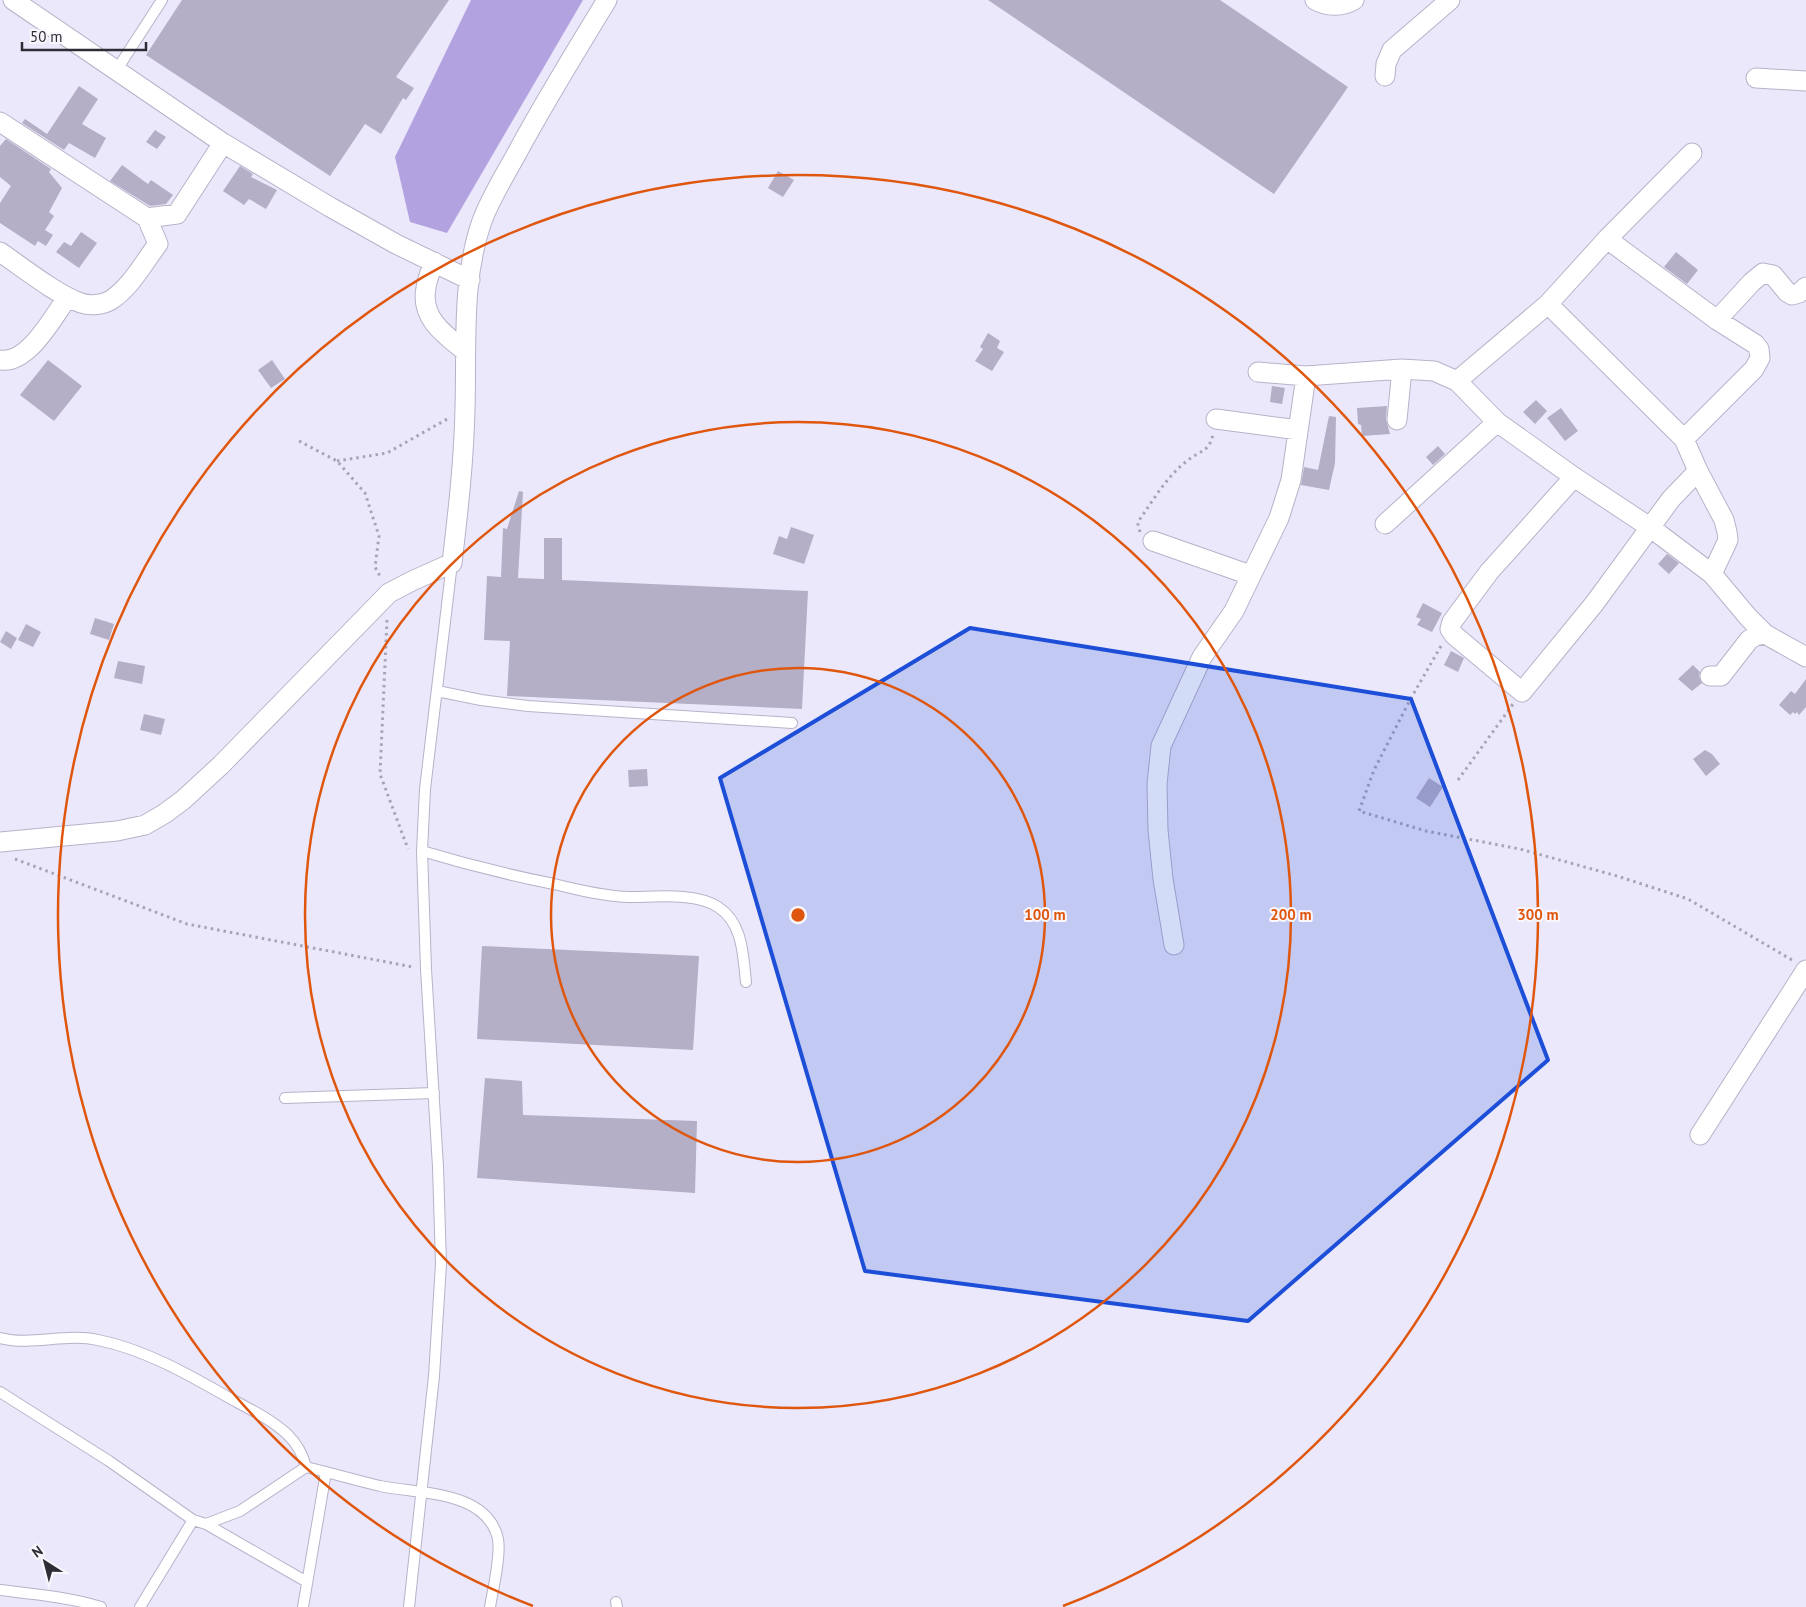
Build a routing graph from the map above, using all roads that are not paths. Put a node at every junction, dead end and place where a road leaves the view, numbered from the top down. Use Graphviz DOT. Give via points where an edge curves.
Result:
graph roads {
  1 [pos="13,0"];
  2 [pos="162,0"];
  3 [pos="607,0"];
  4 [pos="1315,0"];
  5 [pos="1354,0"];
  6 [pos="1450,0"];
  7 [pos="116,71"];
  8 [pos="1385,76"];
  9 [pos="1756,78"];
  10 [pos="1806,82"];
  11 [pos="0,122"];
  12 [pos="223,143"];
  13 [pos="1692,153"];
  14 [pos="177,214"];
  15 [pos="147,218"];
  16 [pos="1607,239"];
  17 [pos="158,244"];
  18 [pos="0,252"];
  19 [pos="434,262"];
  20 [pos="470,280"];
  21 [pos="1806,287"];
  22 [pos="68,298"];
  23 [pos="1548,304"];
  24 [pos="1717,320"];
  25 [pos="465,351"];
  26 [pos="0,360"];
  27 [pos="1402,369"];
  28 [pos="1258,372"];
  29 [pos="1306,376"];
  30 [pos="1457,382"];
  31 [pos="1216,419"];
  32 [pos="1396,420"];
  33 [pos="1497,422"];
  34 [pos="1298,430"];
  35 [pos="1684,439"];
  36 [pos="1698,471"];
  37 [pos="1574,478"];
  38 [pos="1385,524"];
  39 [pos="1651,528"];
  40 [pos="1153,541"];
  41 [pos="452,563"];
  42 [pos="1712,574"];
  43 [pos="1250,575"];
  44 [pos="1765,634"];
  45 [pos="1806,657"];
  46 [pos="1710,676"];
  47 [pos="437,691"];
  48 [pos="792,723"];
  49 [pos="4,849"];
  50 [pos="422,851"];
  51 [pos="1174,945"];
  52 [pos="1802,967"];
  53 [pos="746,982"];
  54 [pos="434,1093"];
  55 [pos="285,1098"];
  56 [pos="1700,1135"];
  57 [pos="0,1338"];
  58 [pos="0,1392"];
  59 [pos="306,1467"];
  60 [pos="326,1472"];
  61 [pos="421,1492"];
  62 [pos="193,1520"];
  63 [pos="206,1524"];
  64 [pos="307,1582"];
  65 [pos="0,1590"];
  66 [pos="101,1607"];
  67 [pos="140,1607"];
  68 [pos="303,1607"];
  69 [pos="409,1607"];
  70 [pos="490,1607"];
  1 -- 7 [label="street"];
  2 -- 7 [label="lane"];
  3 -- 20 [label="street" via="498,187 482,220"];
  4 -- 5 [label="street" via="1323,5 1339,5"];
  6 -- 8 [label="street" via="1392,50"];
  7 -- 12 [label="street"];
  9 -- 10 [label="street"];
  11 -- 15 [label="street"];
  12 -- 14 [label="street"];
  12 -- 19 [label="street" via="330,208"];
  13 -- 16 [label="street"];
  14 -- 15 [label="street"];
  14 -- 17 [label="street"];
  15 -- 17 [label="street"];
  16 -- 23 [label="street"];
  16 -- 24 [label="street"];
  17 -- 22 [label="street" via="123,290 110,301 84,304"];
  18 -- 22 [label="street"];
  19 -- 20 [label="street"];
  19 -- 25 [label="street" via="425,295 430,317 440,331"];
  20 -- 25 [label="street"];
  21 -- 24 [label="street" via="1792,295 1772,275 1763,273"];
  22 -- 26 [label="street" via="30,348 7,362"];
  23 -- 30 [label="street"];
  23 -- 35 [label="street"];
  24 -- 35 [label="street" via="1755,344 1760,358 1754,369"];
  25 -- 41 [label="street" via="459,509"];
  27 -- 29 [label="street"];
  27 -- 30 [label="street" via="1434,371"];
  27 -- 32 [label="street"];
  28 -- 29 [label="street"];
  29 -- 34 [label="street"];
  30 -- 33 [label="street"];
  31 -- 34 [label="street"];
  33 -- 37 [label="street"];
  33 -- 38 [label="street"];
  34 -- 43 [label="street" via="1291,480 1279,518"];
  35 -- 36 [label="street"];
  36 -- 39 [label="street" via="1671,499"];
  36 -- 42 [label="street" via="1727,532 1728,540"];
  37 -- 39 [label="street"];
  37 -- 39 [label="street" via="1483,579 1450,629 1522,692"];
  39 -- 42 [label="street"];
  40 -- 43 [label="street"];
  41 -- 47 [label="lane"];
  41 -- 49 [label="street" via="389,593 221,765 164,814 145,825 118,832"];
  42 -- 44 [label="street"];
  43 -- 51 [label="street" via="1234,611 1202,657 1161,746 1157,784 1158,830"];
  44 -- 45 [label="street"];
  44 -- 46 [label="street" via="1750,640 1720,676"];
  47 -- 48 [label="lane" via="528,706"];
  47 -- 50 [label="lane" via="424,789"];
  50 -- 53 [label="lane" via="472,866 590,892 706,901 718,907 736,924"];
  50 -- 54 [label="lane"];
  52 -- 56 [label="street"];
  54 -- 55 [label="lane"];
  54 -- 61 [label="lane" via="441,1264 434,1376"];
  57 -- 59 [label="lane" via="96,1340 155,1358 266,1418 288,1435 303,1456"];
  58 -- 62 [label="lane" via="109,1461"];
  59 -- 60 [label="lane"];
  59 -- 63 [label="lane" via="240,1510"];
  60 -- 61 [label="lane" via="380,1486"];
  60 -- 64 [label="lane"];
  61 -- 69 [label="lane"];
  61 -- 70 [label="lane" via="466,1502 481,1511 492,1524 498,1540"];
  62 -- 63 [label="lane"];
  62 -- 67 [label="lane"];
  63 -- 64 [label="lane"];
  64 -- 68 [label="lane"];
  65 -- 66 [label="lane"];
}
